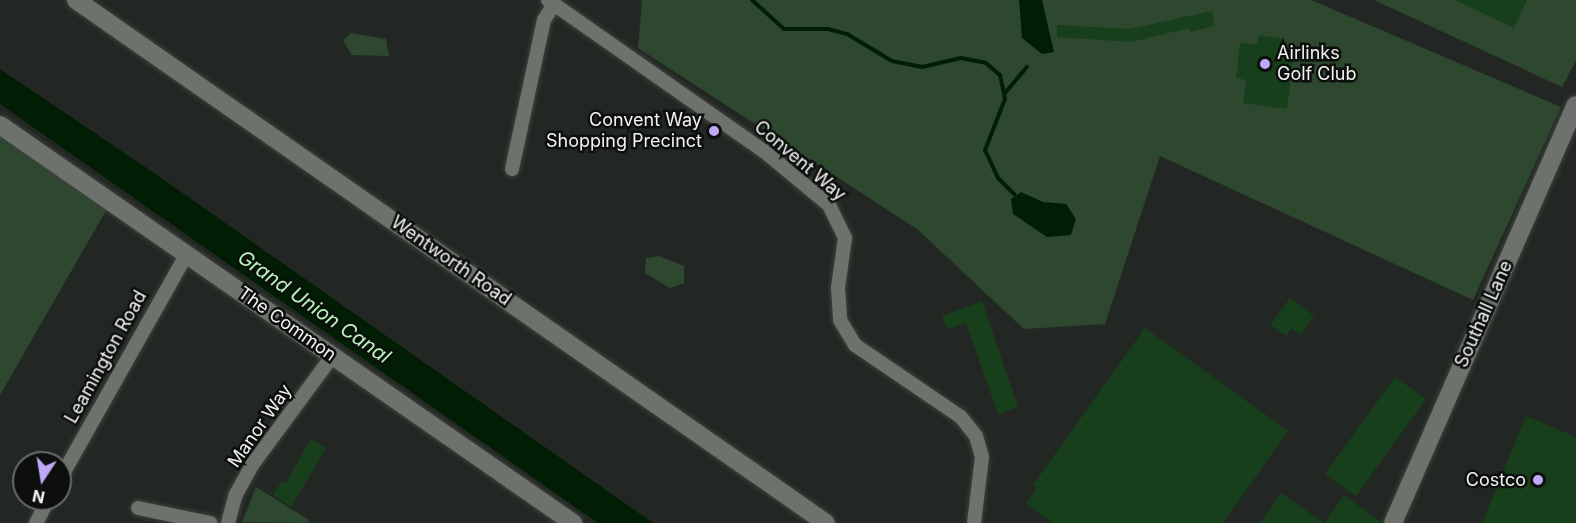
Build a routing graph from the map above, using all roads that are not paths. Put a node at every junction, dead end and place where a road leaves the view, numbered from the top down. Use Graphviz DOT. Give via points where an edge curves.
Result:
graph roads {
  1 [pos="76,0"];
  2 [pos="551,2"];
  3 [pos="1576,105"];
  4 [pos="0,125"];
  5 [pos="512,169"];
  6 [pos="187,254"];
  7 [pos="333,355"];
  8 [pos="72,458"];
  9 [pos="138,508"];
  10 [pos="210,523"];
  11 [pos="228,523"];
  12 [pos="573,523"];
  13 [pos="826,523"];
  14 [pos="974,523"];
  15 [pos="1393,523"];
  1 -- 13 [label="street, Wentworth Road"];
  2 -- 5 [label="street"];
  2 -- 14 [label="street, Convent Way" via="764,151 829,205 845,237 837,296 840,320 855,345 961,417 976,435 982,457"];
  3 -- 15 [label="street, Southall Lane"];
  4 -- 6 [label="street, The Common"];
  6 -- 7 [label="street, The Common"];
  6 -- 8 [label="street, Leamington Road"];
  7 -- 11 [label="street, Manor Way" via="252,465 235,496"];
  7 -- 12 [label="street, The Common"];
  9 -- 10 [label="street"];
}
